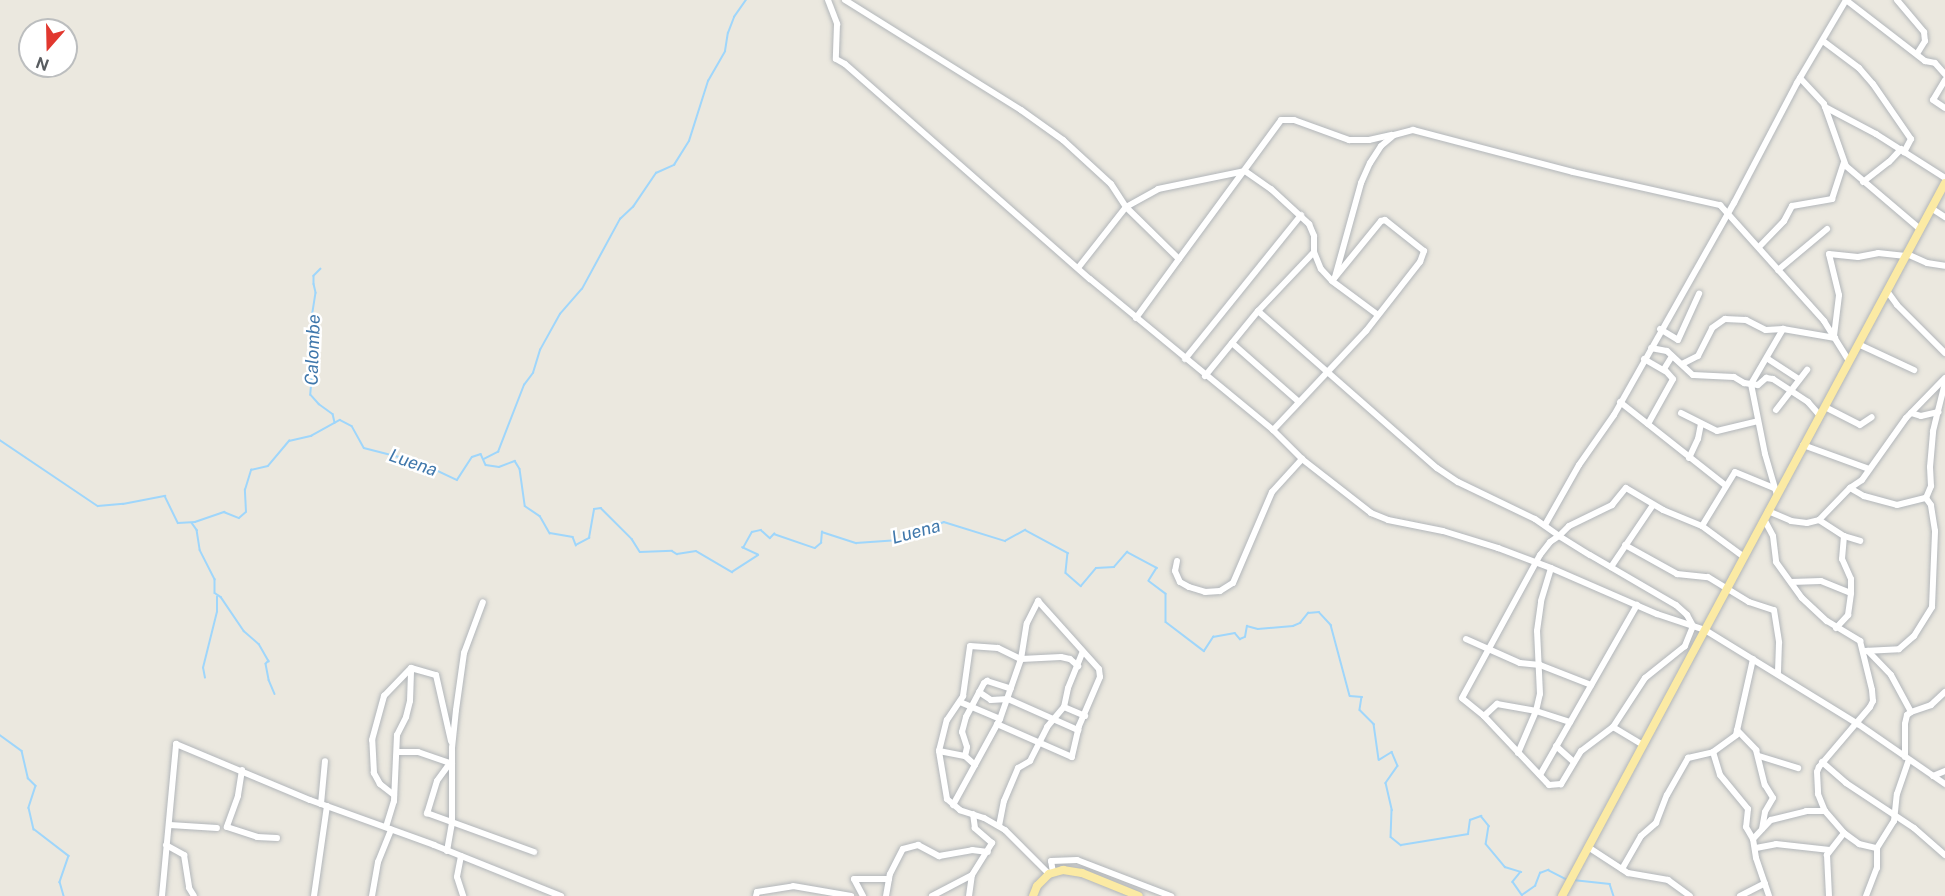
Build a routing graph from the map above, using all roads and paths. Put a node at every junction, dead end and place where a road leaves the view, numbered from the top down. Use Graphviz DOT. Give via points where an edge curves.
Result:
graph roads {
  1 [pos="828,0"];
  2 [pos="845,0"];
  3 [pos="1846,0"];
  4 [pos="1897,0"];
  5 [pos="1823,41"];
  6 [pos="1917,54"];
  7 [pos="1945,74"];
  8 [pos="1800,78"];
  9 [pos="1945,80"];
  10 [pos="1825,107"];
  11 [pos="1945,108"];
  12 [pos="1394,135"];
  13 [pos="1903,150"];
  14 [pos="1844,163"];
  15 [pos="1245,171"];
  16 [pos="1945,178"];
  17 [pos="1863,182"];
  18 [pos="1945,183"];
  19 [pos="1126,207"];
  20 [pos="1932,208"];
  21 [pos="1728,213"];
  22 [pos="1301,215"];
  23 [pos="1945,217"];
  24 [pos="1827,229"];
  25 [pos="1920,229"];
  26 [pos="1759,247"];
  27 [pos="1314,252"];
  28 [pos="1906,255"];
  29 [pos="1179,259"];
  30 [pos="1945,266"];
  31 [pos="1078,268"];
  32 [pos="1778,270"];
  33 [pos="1334,279"];
  34 [pos="1887,291"];
  35 [pos="1699,294"];
  36 [pos="1258,311"];
  37 [pos="1378,315"];
  38 [pos="1136,318"];
  39 [pos="1660,329"];
  40 [pos="1783,329"];
  41 [pos="1835,337"];
  42 [pos="1232,343"];
  43 [pos="1858,344"];
  44 [pos="1651,348"];
  45 [pos="1945,352"];
  46 [pos="1672,356"];
  47 [pos="1185,359"];
  48 [pos="1644,359"];
  49 [pos="1768,359"];
  50 [pos="1850,361"];
  51 [pos="1682,364"];
  52 [pos="1807,370"];
  53 [pos="1914,370"];
  54 [pos="1329,371"];
  55 [pos="1665,371"];
  56 [pos="1205,376"];
  57 [pos="1945,378"];
  58 [pos="1799,379"];
  59 [pos="1945,383"];
  60 [pos="1751,384"];
  61 [pos="1791,390"];
  62 [pos="1299,402"];
  63 [pos="1620,402"];
  64 [pos="1825,406"];
  65 [pos="1776,410"];
  66 [pos="1939,412"];
  67 [pos="1681,413"];
  68 [pos="1911,413"];
  69 [pos="1820,416"];
  70 [pos="1872,417"];
  71 [pos="1758,421"];
  72 [pos="1648,424"];
  73 [pos="1701,424"];
  74 [pos="1272,430"];
  75 [pos="1803,445"];
  76 [pos="1689,458"];
  77 [pos="1302,459"];
  78 [pos="1869,469"];
  79 [pos="1725,485"];
  80 [pos="1850,488"];
  81 [pos="1775,492"];
  82 [pos="1926,498"];
  83 [pos="1653,505"];
  84 [pos="1768,511"];
  85 [pos="1764,519"];
  86 [pos="1820,520"];
  87 [pos="1545,525"];
  88 [pos="1702,526"];
  89 [pos="1558,536"];
  90 [pos="1845,536"];
  91 [pos="1860,541"];
  92 [pos="1625,545"];
  93 [pos="1744,557"];
  94 [pos="1177,561"];
  95 [pos="1537,562"];
  96 [pos="1611,567"];
  97 [pos="1551,568"];
  98 [pos="1791,582"];
  99 [pos="1727,589"];
  100 [pos="1851,593"];
  101 [pos="483,602"];
  102 [pos="1637,605"];
  103 [pos="1693,626"];
  104 [pos="1836,628"];
  105 [pos="1705,630"];
  106 [pos="1466,639"];
  107 [pos="1487,650"];
  108 [pos="1866,651"];
  109 [pos="1082,652"];
  110 [pos="1021,659"];
  111 [pos="1753,659"];
  112 [pos="1540,665"];
  113 [pos="1078,666"];
  114 [pos="411,668"];
  115 [pos="1778,674"];
  116 [pos="1591,685"];
  117 [pos="1011,689"];
  118 [pos="979,692"];
  119 [pos="1945,692"];
  120 [pos="1008,699"];
  121 [pos="960,702"];
  122 [pos="1064,707"];
  123 [pos="971,708"];
  124 [pos="1536,711"];
  125 [pos="1911,712"];
  126 [pos="1084,716"];
  127 [pos="1484,716"];
  128 [pos="1053,719"];
  129 [pos="999,721"];
  130 [pos="1570,722"];
  131 [pos="1858,724"];
  132 [pos="1613,727"];
  133 [pos="1078,730"];
  134 [pos="1737,730"];
  135 [pos="1040,742"];
  136 [pos="1643,744"];
  137 [pos="1556,746"];
  138 [pos="452,748"];
  139 [pos="939,751"];
  140 [pos="398,752"];
  141 [pos="1713,752"];
  142 [pos="1518,753"];
  143 [pos="965,756"];
  144 [pos="1759,756"];
  145 [pos="1907,759"];
  146 [pos="325,761"];
  147 [pos="1574,762"];
  148 [pos="1822,762"];
  149 [pos="451,764"];
  150 [pos="975,765"];
  151 [pos="1798,768"];
  152 [pos="242,770"];
  153 [pos="1945,771"];
  154 [pos="1540,775"];
  155 [pos="1933,776"];
  156 [pos="1945,784"];
  157 [pos="394,795"];
  158 [pos="324,805"];
  159 [pos="953,805"];
  160 [pos="1825,811"];
  161 [pos="973,814"];
  162 [pos="1896,814"];
  163 [pos="452,823"];
  164 [pos="170,825"];
  165 [pos="999,826"];
  166 [pos="217,828"];
  167 [pos="388,829"];
  168 [pos="1762,829"];
  169 [pos="1844,832"];
  170 [pos="277,838"];
  171 [pos="1753,839"];
  172 [pos="166,845"];
  173 [pos="1588,847"];
  174 [pos="1756,848"];
  175 [pos="1877,848"];
  176 [pos="447,850"];
  177 [pos="1830,850"];
  178 [pos="534,852"];
  179 [pos="988,852"];
  180 [pos="1945,855"];
  181 [pos="461,856"];
  182 [pos="1622,869"];
  183 [pos="1051,873"];
  184 [pos="972,875"];
  185 [pos="889,879"];
  186 [pos="1765,883"];
  187 [pos="1562,895"];
  188 [pos="162,896"];
  189 [pos="194,896"];
  190 [pos="314,896"];
  191 [pos="372,896"];
  192 [pos="463,896"];
  193 [pos="561,896"];
  194 [pos="756,896"];
  195 [pos="851,896"];
  196 [pos="863,896"];
  197 [pos="886,896"];
  198 [pos="932,896"];
  199 [pos="969,896"];
  200 [pos="1033,896"];
  201 [pos="1139,896"];
  202 [pos="1171,896"];
  203 [pos="1690,896"];
  204 [pos="1740,896"];
  205 [pos="1769,896"];
  206 [pos="1829,896"];
  207 [pos="1866,896"];
  1 -- 31 [label="street" via="837,24 836,59"];
  2 -- 19 [label="street" via="1063,140 1111,184"];
  3 -- 5 [label="street"];
  3 -- 6 [label="street"];
  4 -- 6 [label="street" via="1924,32"];
  5 -- 8 [label="street"];
  5 -- 13 [label="street" via="1873,84 1911,140"];
  6 -- 7 [label="street" via="1935,63"];
  8 -- 10 [label="street"];
  8 -- 21 [label="street"];
  9 -- 11 [label="street" via="1933,100"];
  10 -- 13 [label="street"];
  10 -- 14 [label="street"];
  12 -- 15 [label="street" via="1348,140 1286,118"];
  12 -- 21 [label="street" via="1415,130 1573,172 1690,196 1720,205"];
  12 -- 33 [label="street" via="1378,150 1361,183"];
  13 -- 16 [label="street"];
  13 -- 17 [label="street"];
  14 -- 17 [label="street"];
  14 -- 26 [label="street" via="1832,199 1792,206 1784,221"];
  15 -- 19 [label="street" via="1158,189"];
  15 -- 22 [label="street"];
  15 -- 29 [label="street"];
  17 -- 25 [label="street"];
  18 -- 20 [label="main road"];
  19 -- 29 [label="street"];
  19 -- 31 [label="street"];
  20 -- 23 [label="street"];
  20 -- 25 [label="main road"];
  21 -- 26 [label="street"];
  21 -- 39 [label="street"];
  22 -- 27 [label="street" via="1314,236"];
  22 -- 47 [label="street"];
  24 -- 32 [label="street"];
  25 -- 28 [label="main road"];
  26 -- 32 [label="street"];
  27 -- 33 [label="street" via="1321,269"];
  27 -- 36 [label="street"];
  28 -- 30 [label="street"];
  28 -- 34 [label="main road"];
  28 -- 41 [label="street" via="1829,254 1839,295"];
  29 -- 38 [label="street"];
  31 -- 38 [label="street"];
  32 -- 41 [label="street"];
  33 -- 37 [label="street"];
  33 -- 37 [label="street" via="1381,221 1385,220 1424,251 1420,262"];
  34 -- 43 [label="main road"];
  34 -- 45 [label="street" via="1896,305"];
  35 -- 39 [label="street" via="1678,340"];
  36 -- 42 [label="street"];
  36 -- 54 [label="street"];
  37 -- 54 [label="street"];
  38 -- 47 [label="street"];
  39 -- 44 [label="street"];
  40 -- 41 [label="street"];
  40 -- 49 [label="street"];
  40 -- 51 [label="street" via="1766,330 1746,320 1722,320 1712,328 1698,356"];
  41 -- 50 [label="street"];
  42 -- 56 [label="street"];
  42 -- 62 [label="street"];
  43 -- 50 [label="main road"];
  43 -- 53 [label="street"];
  44 -- 46 [label="street"];
  44 -- 48 [label="street"];
  46 -- 51 [label="street"];
  46 -- 55 [label="street"];
  47 -- 56 [label="street"];
  48 -- 55 [label="street"];
  48 -- 63 [label="street"];
  49 -- 58 [label="street"];
  49 -- 60 [label="street"];
  50 -- 64 [label="main road"];
  51 -- 60 [label="street" via="1693,375 1734,377"];
  52 -- 58 [label="street"];
  54 -- 62 [label="street"];
  54 -- 87 [label="street" via="1437,468"];
  55 -- 72 [label="street" via="1673,379"];
  56 -- 74 [label="street"];
  57 -- 68 [label="street"];
  58 -- 61 [label="street"];
  59 -- 66 [label="street"];
  60 -- 61 [label="street" via="1759,386 1768,377"];
  60 -- 71 [label="street"];
  61 -- 65 [label="street"];
  61 -- 69 [label="street"];
  62 -- 74 [label="street"];
  63 -- 72 [label="street"];
  63 -- 87 [label="street"];
  64 -- 69 [label="main road"];
  64 -- 70 [label="street" via="1860,425"];
  66 -- 68 [label="street" via="1921,416"];
  66 -- 82 [label="street" via="1931,442 1931,486"];
  67 -- 73 [label="street"];
  68 -- 78 [label="street"];
  69 -- 75 [label="main road"];
  71 -- 73 [label="street" via="1722,431"];
  71 -- 81 [label="street"];
  72 -- 76 [label="street"];
  73 -- 76 [label="street"];
  74 -- 77 [label="street"];
  75 -- 78 [label="street"];
  75 -- 81 [label="main road"];
  76 -- 79 [label="street"];
  77 -- 94 [label="street" via="1272,492 1233,583 1220,591 1204,592 1189,587 1180,582 1175,571"];
  77 -- 95 [label="street" via="1380,517 1454,534"];
  78 -- 80 [label="street"];
  79 -- 81 [label="street" via="1735,472"];
  79 -- 88 [label="street"];
  80 -- 82 [label="street" via="1897,505"];
  80 -- 86 [label="street"];
  81 -- 84 [label="main road"];
  82 -- 108 [label="street" via="1935,531 1932,607 1914,636 1899,649"];
  83 -- 88 [label="street"];
  83 -- 89 [label="street" via="1626,488 1612,505 1569,526"];
  83 -- 92 [label="street"];
  84 -- 85 [label="main road"];
  84 -- 86 [label="street" via="1791,521"];
  85 -- 93 [label="main road"];
  85 -- 98 [label="street" via="1773,536 1776,562"];
  86 -- 90 [label="street"];
  87 -- 89 [label="street"];
  88 -- 93 [label="street"];
  89 -- 95 [label="street"];
  89 -- 96 [label="street"];
  90 -- 91 [label="street"];
  90 -- 100 [label="street" via="1842,559 1851,579"];
  92 -- 96 [label="street"];
  92 -- 99 [label="street" via="1677,574 1708,577"];
  93 -- 99 [label="main road"];
  95 -- 97 [label="street"];
  95 -- 107 [label="street"];
  96 -- 103 [label="street" via="1676,605"];
  97 -- 102 [label="street"];
  97 -- 112 [label="street" via="1541,601 1537,649"];
  98 -- 100 [label="street" via="1821,581"];
  98 -- 104 [label="street" via="1814,611"];
  99 -- 105 [label="main road"];
  99 -- 115 [label="street" via="1774,610"];
  100 -- 104 [label="street" via="1848,615"];
  101 -- 138 [label="street" via="464,653"];
  102 -- 103 [label="street"];
  102 -- 116 [label="street"];
  103 -- 105 [label="street"];
  103 -- 132 [label="street" via="1685,646 1646,678"];
  104 -- 108 [label="street" via="1857,638"];
  105 -- 111 [label="street"];
  105 -- 136 [label="main road"];
  106 -- 107 [label="street"];
  107 -- 112 [label="street" via="1520,663"];
  107 -- 127 [label="street" via="1462,695 1463,701"];
  108 -- 125 [label="street" via="1891,675"];
  108 -- 131 [label="street" via="1873,701"];
  109 -- 110 [label="street" via="1038,601 1028,623"];
  109 -- 113 [label="street"];
  109 -- 126 [label="street" via="1101,673"];
  110 -- 113 [label="street" via="1061,657"];
  110 -- 117 [label="street"];
  110 -- 121 [label="street" via="998,648 970,646"];
  111 -- 115 [label="street"];
  111 -- 134 [label="street"];
  112 -- 116 [label="street"];
  112 -- 124 [label="street"];
  113 -- 122 [label="street"];
  114 -- 138 [label="street" via="436,675"];
  114 -- 140 [label="street" via="409,709 397,735"];
  114 -- 157 [label="street" via="384,696 372,740 374,773"];
  115 -- 131 [label="street"];
  116 -- 130 [label="street"];
  117 -- 118 [label="street" via="987,681"];
  117 -- 120 [label="street"];
  118 -- 120 [label="street" via="991,700"];
  118 -- 123 [label="street"];
  119 -- 125 [label="street" via="1931,705"];
  120 -- 128 [label="street"];
  120 -- 129 [label="street"];
  121 -- 123 [label="street"];
  121 -- 139 [label="street" via="947,720"];
  122 -- 126 [label="street"];
  122 -- 128 [label="street"];
  123 -- 129 [label="street"];
  123 -- 143 [label="street" via="963,726"];
  124 -- 127 [label="street" via="1494,704"];
  124 -- 130 [label="street"];
  124 -- 142 [label="street"];
  125 -- 145 [label="street" via="1905,724"];
  126 -- 133 [label="street"];
  127 -- 142 [label="street"];
  128 -- 133 [label="street"];
  128 -- 135 [label="street"];
  129 -- 135 [label="street"];
  129 -- 150 [label="street"];
  130 -- 137 [label="street"];
  131 -- 145 [label="street"];
  131 -- 148 [label="street"];
  132 -- 136 [label="street"];
  132 -- 147 [label="street" via="1581,751"];
  133 -- 135 [label="street" via="1072,757"];
  134 -- 141 [label="street" via="1735,737"];
  134 -- 144 [label="street" via="1752,743"];
  135 -- 165 [label="street" via="1030,761 1018,768 1004,801"];
  136 -- 173 [label="main road"];
  137 -- 147 [label="street"];
  137 -- 154 [label="street"];
  138 -- 149 [label="street"];
  139 -- 143 [label="street"];
  139 -- 159 [label="street" via="945,794"];
  140 -- 149 [label="street" via="418,752"];
  140 -- 157 [label="street"];
  141 -- 171 [label="street" via="1720,775 1748,808 1746,827"];
  141 -- 182 [label="street" via="1688,758 1656,823 1641,836"];
  142 -- 154 [label="street"];
  143 -- 150 [label="street"];
  144 -- 151 [label="street"];
  144 -- 168 [label="street" via="1764,784 1773,798"];
  145 -- 155 [label="street"];
  145 -- 162 [label="street"];
  146 -- 158 [label="street"];
  147 -- 154 [label="street" via="1557,786 1549,785"];
  148 -- 160 [label="street" via="1816,777"];
  148 -- 162 [label="street" via="1846,783"];
  149 -- 163 [label="street"];
  149 -- 163 [label="street" via="436,781 427,813"];
  150 -- 159 [label="street"];
  152 -- 158 [label="street"];
  152 -- 164 [label="street" via="176,744"];
  152 -- 170 [label="street" via="227,827 256,837"];
  153 -- 155 [label="street"];
  155 -- 156 [label="street"];
  157 -- 167 [label="street"];
  158 -- 167 [label="street"];
  158 -- 190 [label="street"];
  159 -- 161 [label="street"];
  160 -- 168 [label="street" via="1806,811 1773,820"];
  160 -- 169 [label="street"];
  161 -- 165 [label="street"];
  161 -- 179 [label="street" via="975,828 991,840"];
  162 -- 175 [label="street"];
  162 -- 180 [label="street"];
  163 -- 176 [label="street"];
  163 -- 178 [label="street"];
  164 -- 166 [label="street"];
  164 -- 172 [label="street"];
  165 -- 183 [label="street"];
  167 -- 176 [label="street"];
  167 -- 191 [label="street"];
  168 -- 171 [label="street"];
  169 -- 175 [label="street" via="1859,844"];
  169 -- 177 [label="street"];
  171 -- 174 [label="street"];
  172 -- 188 [label="street"];
  172 -- 189 [label="street" via="184,855"];
  173 -- 182 [label="street"];
  173 -- 187 [label="main road"];
  174 -- 177 [label="street" via="1776,844"];
  174 -- 186 [label="street"];
  175 -- 207 [label="street" via="1877,868"];
  176 -- 181 [label="street"];
  177 -- 206 [label="street" via="1826,861"];
  179 -- 184 [label="street"];
  179 -- 185 [label="street" via="972,850 939,856 918,845 903,849"];
  181 -- 192 [label="street" via="457,877"];
  181 -- 193 [label="street"];
  182 -- 203 [label="street" via="1636,876 1668,880"];
  183 -- 200 [label="main road" via="1037,886"];
  183 -- 201 [label="main road" via="1082,873"];
  183 -- 202 [label="street" via="1051,861 1077,860"];
  184 -- 198 [label="street"];
  184 -- 199 [label="street"];
  185 -- 196 [label="street" via="854,879"];
  185 -- 197 [label="street"];
  186 -- 204 [label="street"];
  186 -- 205 [label="street"];
  194 -- 195 [label="street" via="757,892 793,886"];
}
